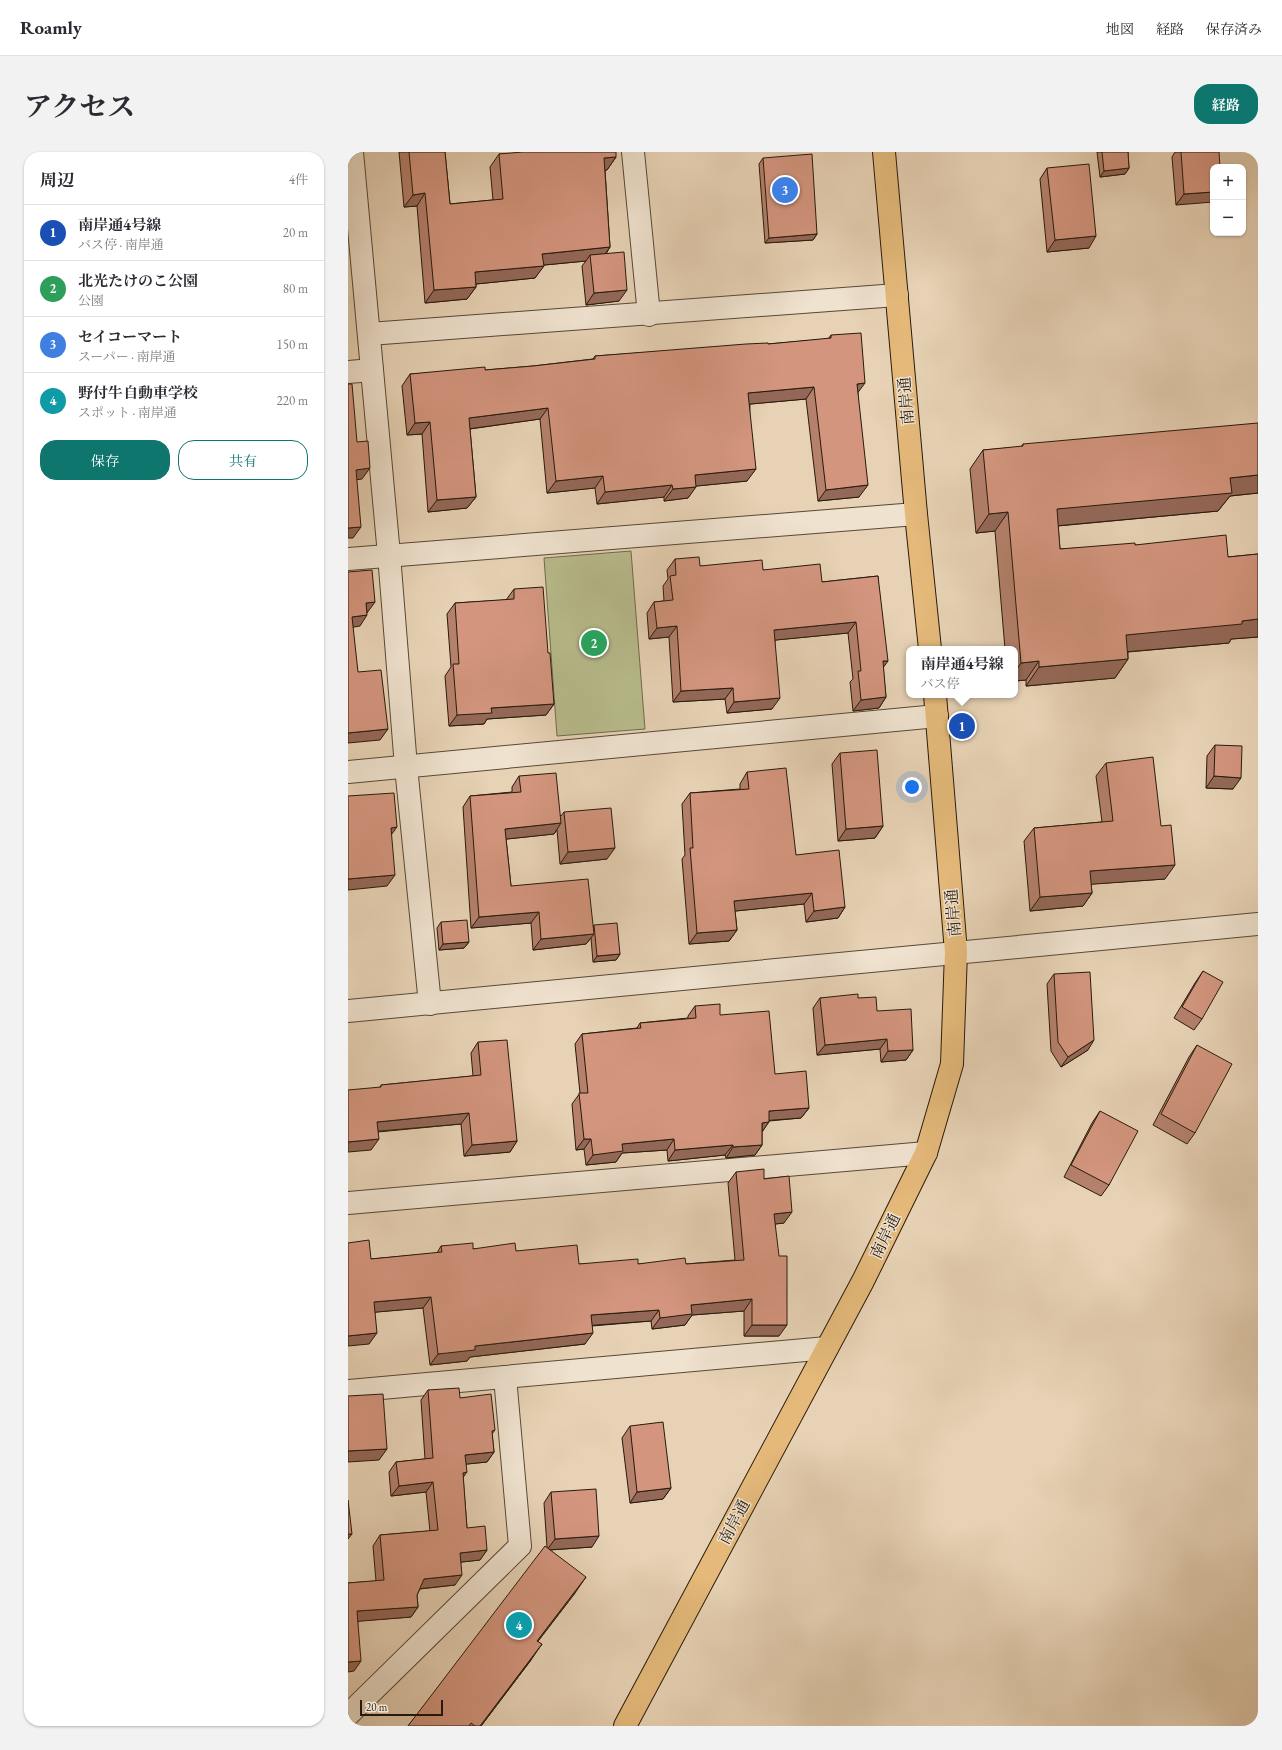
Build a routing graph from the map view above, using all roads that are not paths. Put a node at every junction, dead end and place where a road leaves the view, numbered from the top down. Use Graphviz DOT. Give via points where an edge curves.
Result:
graph roads {
  1 [pos="352,152"];
  2 [pos="633,152"];
  3 [pos="884,152"];
  4 [pos="897,295"];
  5 [pos="649,315"];
  6 [pos="369,334"];
  7 [pos="372,370"];
  8 [pos="348,372"];
  9 [pos="916,514"];
  10 [pos="389,555"];
  11 [pos="348,559"];
  12 [pos="930,646"];
  13 [pos="935,698"];
  14 [pos="937,716"];
  15 [pos="406,767"];
  16 [pos="348,772"];
  17 [pos="1258,924"];
  18 [pos="956,952"];
  19 [pos="430,1004"];
  20 [pos="348,1011"];
  21 [pos="926,1153"];
  22 [pos="348,1203"];
  23 [pos="827,1348"];
  24 [pos="505,1377"];
  25 [pos="348,1391"];
  26 [pos="348,1715"];
  27 [pos="625,1726"];
  1 -- 6 [label="street"];
  2 -- 5 [label="street"];
  3 -- 4 [label="main road, 南岸通"];
  4 -- 5 [label="street"];
  4 -- 9 [label="main road, 南岸通"];
  5 -- 6 [label="street"];
  6 -- 7 [label="street"];
  7 -- 8 [label="street"];
  7 -- 10 [label="street"];
  9 -- 10 [label="street"];
  9 -- 12 [label="main road, 南岸通"];
  10 -- 11 [label="street"];
  10 -- 15 [label="street"];
  13 -- 14 [label="main road, 南岸通"];
  14 -- 15 [label="street"];
  14 -- 18 [label="main road, 南岸通"];
  15 -- 16 [label="street"];
  15 -- 19 [label="street"];
  17 -- 18 [label="street"];
  18 -- 19 [label="street"];
  18 -- 21 [label="main road, 南岸通" via="952,1064"];
  19 -- 20 [label="street"];
  21 -- 22 [label="street"];
  21 -- 23 [label="main road, 南岸通"];
  23 -- 24 [label="street"];
  23 -- 27 [label="main road, 南岸通"];
  24 -- 25 [label="street"];
  24 -- 26 [label="street" via="520,1546"];
}
